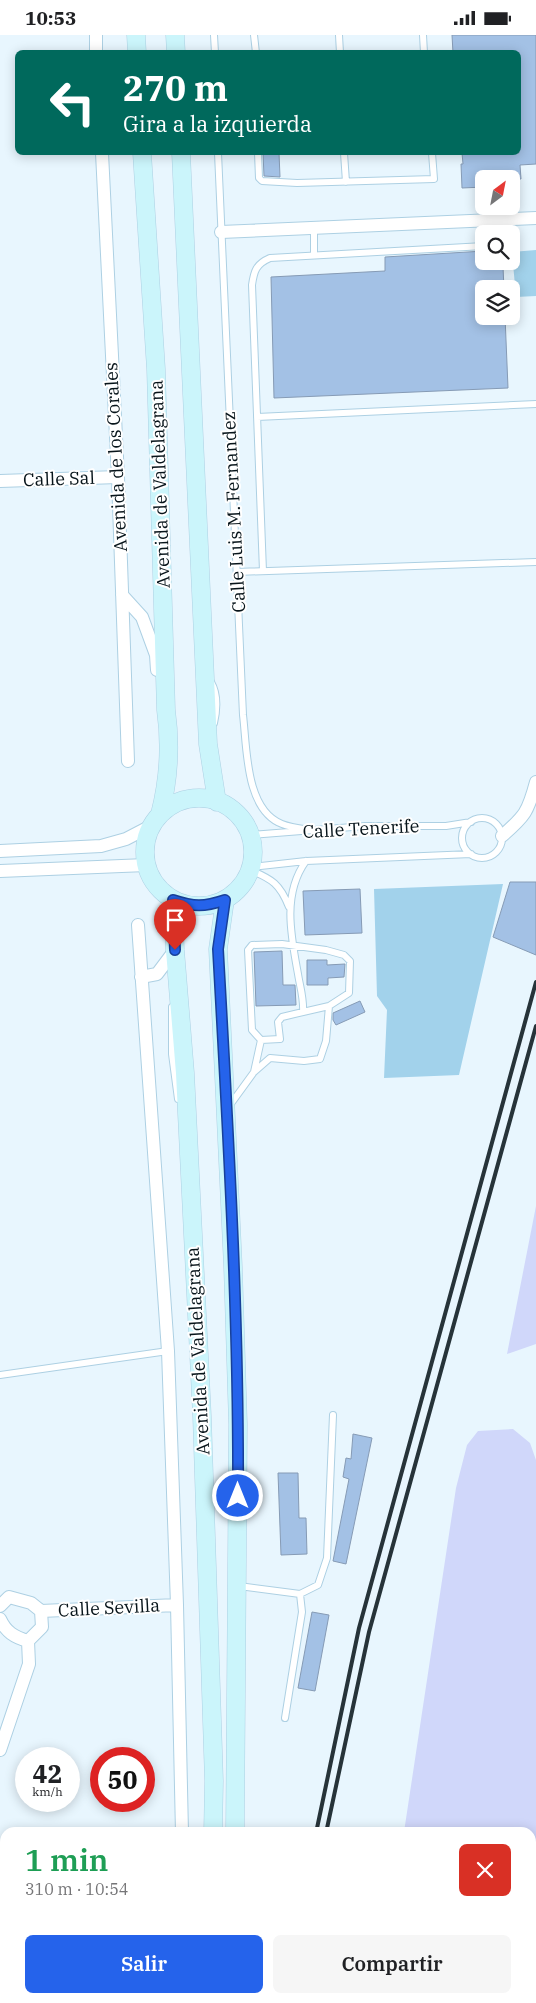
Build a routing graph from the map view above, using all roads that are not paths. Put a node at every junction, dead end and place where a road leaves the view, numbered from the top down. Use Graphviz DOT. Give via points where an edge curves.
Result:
graph roads {
  1 [pos="96,35"];
  2 [pos="136,35"];
  3 [pos="175,35"];
  4 [pos="214,35"];
  5 [pos="254,35"];
  6 [pos="339,35"];
  7 [pos="423,35"];
  8 [pos="96,50"];
  9 [pos="136,50"];
  10 [pos="176,50"];
  11 [pos="215,50"];
  12 [pos="256,50"];
  13 [pos="340,50"];
  14 [pos="424,50"];
  15 [pos="102,155"];
  16 [pos="142,155"];
  17 [pos="181,155"];
  18 [pos="218,155"];
  19 [pos="258,155"];
  20 [pos="344,155"];
  21 [pos="432,155"];
  22 [pos="346,182"];
  23 [pos="536,218"];
  24 [pos="314,228"];
  25 [pos="222,232"];
  26 [pos="475,246"];
  27 [pos="314,254"];
  28 [pos="536,404"];
  29 [pos="257,417"];
  30 [pos="118,477"];
  31 [pos="0,481"];
  32 [pos="536,562"];
  33 [pos="263,571"];
  34 [pos="237,572"];
  35 [pos="122,595"];
  36 [pos="166,710"];
  37 [pos="128,761"];
  38 [pos="536,782"];
  39 [pos="217,801"];
  40 [pos="156,820"];
  41 [pos="471,821"];
  42 [pos="316,831"];
  43 [pos="250,835"];
  44 [pos="502,836"];
  45 [pos="0,851"];
  46 [pos="471,855"];
  47 [pos="306,861"];
  48 [pos="146,865"];
  49 [pos="250,868"];
  50 [pos="0,871"];
  51 [pos="173,900"];
  52 [pos="225,900"];
  53 [pos="290,908"];
  54 [pos="138,925"];
  55 [pos="293,947"];
  56 [pos="175,950"];
  57 [pos="141,977"];
  58 [pos="329,1006"];
  59 [pos="303,1012"];
  60 [pos="261,1040"];
  61 [pos="254,1072"];
  62 [pos="226,1111"];
  63 [pos="168,1351"];
  64 [pos="0,1375"];
  65 [pos="332,1415"];
  66 [pos="238,1586"];
  67 [pos="300,1594"];
  68 [pos="0,1604"];
  69 [pos="177,1605"];
  70 [pos="41,1611"];
  71 [pos="0,1619"];
  72 [pos="28,1641"];
  73 [pos="285,1718"];
  74 [pos="3,1732"];
  75 [pos="0,1750"];
  76 [pos="182,1827"];
  77 [pos="213,1827"];
  78 [pos="235,1827"];
  1 -- 8 [label="street"];
  2 -- 9 [label="main road"];
  3 -- 10 [label="main road"];
  4 -- 11 [label="lane"];
  5 -- 12 [label="lane"];
  6 -- 13 [label="lane"];
  7 -- 14 [label="lane"];
  15 -- 30 [label="street, Avenida de los Corales"];
  16 -- 36 [label="main road, Avenida de Valdelagrana" via="156,369"];
  17 -- 39 [label="main road, Avenida de Valdelagrana" via="208,736"];
  18 -- 25 [label="lane, Calle Luis M. Fernandez"];
  19 -- 22 [label="lane" via="259,178 265,183"];
  20 -- 22 [label="lane"];
  21 -- 22 [label="lane" via="434,179"];
  23 -- 24 [label="street"];
  24 -- 25 [label="street"];
  24 -- 27 [label="lane"];
  25 -- 34 [label="lane, Calle Luis M. Fernandez"];
  26 -- 27 [label="lane"];
  27 -- 29 [label="lane" via="270,258 261,262 254,271"];
  28 -- 29 [label="lane"];
  29 -- 33 [label="lane"];
  30 -- 31 [label="street, Calle Sal"];
  30 -- 35 [label="street, Avenida de los Corales"];
  32 -- 33 [label="lane"];
  33 -- 34 [label="lane"];
  34 -- 42 [label="lane, Calle Luis M. Fernandez" via="243,715 250,775 256,796 268,816 282,824"];
  35 -- 36 [label="street" via="142,617 156,655 158,687"];
  35 -- 37 [label="street, Avenida de los Corales"];
  36 -- 40 [label="main road, Avenida de Valdelagrana" via="170,747 167,788"];
  38 -- 44 [label="street" via="523,818"];
  39 -- 40 [label="main road" via="186,799 171,805"];
  39 -- 43 [label="main road" via="231,809"];
  40 -- 45 [label="street" via="126,839 101,846"];
  40 -- 48 [label="main road" via="145,846"];
  41 -- 42 [label="lane, Calle Tenerife" via="446,826 364,826"];
  41 -- 44 [label="lane" via="489,819 500,829"];
  41 -- 46 [label="lane" via="462,838"];
  42 -- 43 [label="lane, Calle Tenerife"];
  43 -- 49 [label="main road" via="253,851"];
  44 -- 46 [label="lane" via="500,849 490,857"];
  46 -- 47 [label="lane, Calle Tenerife"];
  47 -- 49 [label="lane, Calle Tenerife"];
  47 -- 53 [label="lane" via="296,879"];
  48 -- 50 [label="street"];
  48 -- 51 [label="main road" via="153,882"];
  49 -- 52 [label="main road" via="244,882"];
  49 -- 53 [label="lane" via="271,879"];
  51 -- 52 [label="main road" via="190,906 208,906"];
  51 -- 56 [label="main road, Avenida de Valdelagrana"];
  52 -- 62 [label="main road, Avenida de Valdelagrana" via="218,949"];
  53 -- 55 [label="lane"];
  54 -- 57 [label="street"];
  55 -- 58 [label="lane" via="337,951 350,961 349,993"];
  55 -- 59 [label="lane" via="304,1002"];
  55 -- 60 [label="lane" via="252,945 248,950 252,1030"];
  56 -- 57 [label="street" via="157,974"];
  56 -- 77 [label="main road, Avenida de Valdelagrana" via="202,1416"];
  57 -- 63 [label="street"];
  58 -- 59 [label="lane"];
  58 -- 61 [label="lane" via="326,1041 320,1059 270,1058"];
  59 -- 60 [label="lane" via="282,1017 278,1022 280,1039"];
  60 -- 61 [label="lane"];
  61 -- 62 [label="lane"];
  62 -- 66 [label="main road, Avenida de Valdelagrana" via="238,1424"];
  63 -- 64 [label="lane"];
  63 -- 69 [label="street"];
  65 -- 67 [label="lane" via="327,1558 318,1585"];
  66 -- 67 [label="lane"];
  66 -- 78 [label="main road, Avenida de Valdelagrana"];
  67 -- 73 [label="lane" via="302,1612"];
  68 -- 70 [label="street, Calle Sevilla" via="9,1597 31,1603"];
  69 -- 70 [label="street, Calle Sevilla"];
  69 -- 76 [label="street"];
  70 -- 72 [label="street, Calle Sevilla" via="42,1627"];
  71 -- 72 [label="street" via="3,1627 14,1637"];
  72 -- 74 [label="street" via="29,1664"];
  74 -- 75 [label="street"];
}
